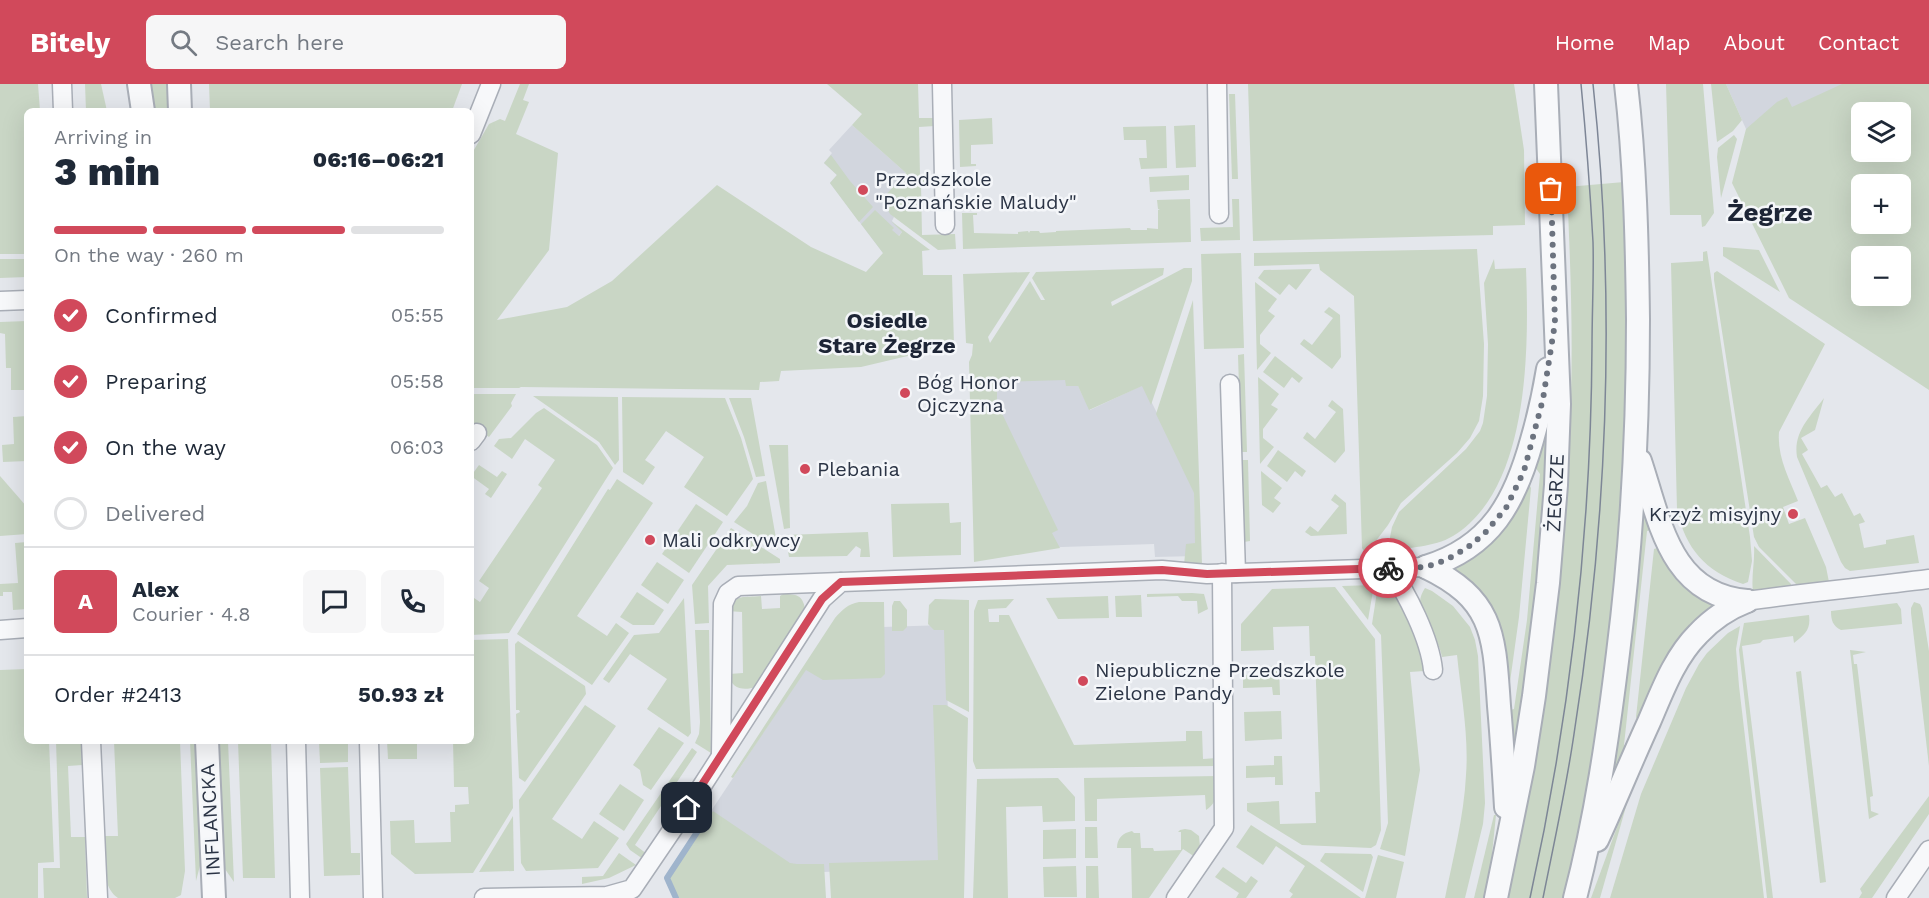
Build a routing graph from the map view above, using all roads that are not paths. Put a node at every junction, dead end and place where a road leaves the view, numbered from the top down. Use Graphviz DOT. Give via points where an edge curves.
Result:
graph roads {
  1 [pos="62,84"];
  2 [pos="139,84"];
  3 [pos="179,84"];
  4 [pos="491,84"];
  5 [pos="942,84"];
  6 [pos="1217,84"];
  7 [pos="1536,84"];
  8 [pos="1546,84"];
  9 [pos="1626,84"];
  10 [pos="1641,84"];
  11 [pos="63,108"];
  12 [pos="143,108"];
  13 [pos="180,108"];
  14 [pos="474,126"];
  15 [pos="1547,128"];
  16 [pos="1632,142"];
  17 [pos="1219,213"];
  18 [pos="945,225"];
  19 [pos="24,300"];
  20 [pos="0,301"];
  21 [pos="1555,323"];
  22 [pos="1230,384"];
  23 [pos="1636,449"];
  24 [pos="1426,567"];
  25 [pos="1389,568"];
  26 [pos="1229,573"];
  27 [pos="1929,579"];
  28 [pos="841,582"];
  29 [pos="1747,601"];
  30 [pos="24,628"];
  31 [pos="0,630"];
  32 [pos="1433,669"];
  33 [pos="91,744"];
  34 [pos="207,744"];
  35 [pos="296,744"];
  36 [pos="369,744"];
  37 [pos="721,755"];
  38 [pos="1508,841"];
  39 [pos="1929,850"];
  40 [pos="1577,890"];
  41 [pos="607,897"];
  42 [pos="98,898"];
  43 [pos="214,898"];
  44 [pos="300,898"];
  45 [pos="373,898"];
  46 [pos="484,898"];
  47 [pos="1176,898"];
  48 [pos="1496,898"];
  49 [pos="1896,898"];
  1 -- 11 [label="street"];
  2 -- 12 [label="street"];
  3 -- 13 [label="street"];
  4 -- 14 [label="street"];
  5 -- 18 [label="street"];
  6 -- 17 [label="street"];
  7 -- 15 [label="street"];
  8 -- 15 [label="street, ŻEGRZE"];
  9 -- 16 [label="street"];
  10 -- 16 [label="street"];
  15 -- 21 [label="street, ŻEGRZE"];
  16 -- 23 [label="street" via="1638,258"];
  19 -- 20 [label="street"];
  21 -- 24 [label="street" via="1543,399 1524,471 1513,494 1496,521 1476,541"];
  21 -- 38 [label="street, ŻEGRZE" via="1559,404 1553,531 1534,696"];
  22 -- 26 [label="street"];
  23 -- 29 [label="street" via="1677,561 1714,593"];
  23 -- 40 [label="street" via="1631,537 1614,687"];
  24 -- 25 [label="street"];
  24 -- 38 [label="street" via="1469,595 1491,631"];
  25 -- 26 [label="street"];
  25 -- 32 [label="street" via="1401,584 1426,639"];
  26 -- 28 [label="street" via="1162,570"];
  26 -- 47 [label="street" via="1224,828"];
  27 -- 29 [label="street"];
  28 -- 37 [label="street" via="822,599"];
  28 -- 37 [label="street" via="738,586 728,592 723,604"];
  29 -- 40 [label="street" via="1705,627 1677,663"];
  30 -- 31 [label="street"];
  33 -- 42 [label="street"];
  34 -- 43 [label="street, INFLANCKA"];
  35 -- 44 [label="street"];
  36 -- 45 [label="street"];
  37 -- 41 [label="street" via="632,889"];
  38 -- 48 [label="street, ŻEGRZE"];
  39 -- 49 [label="street"];
  41 -- 46 [label="street"];
}
